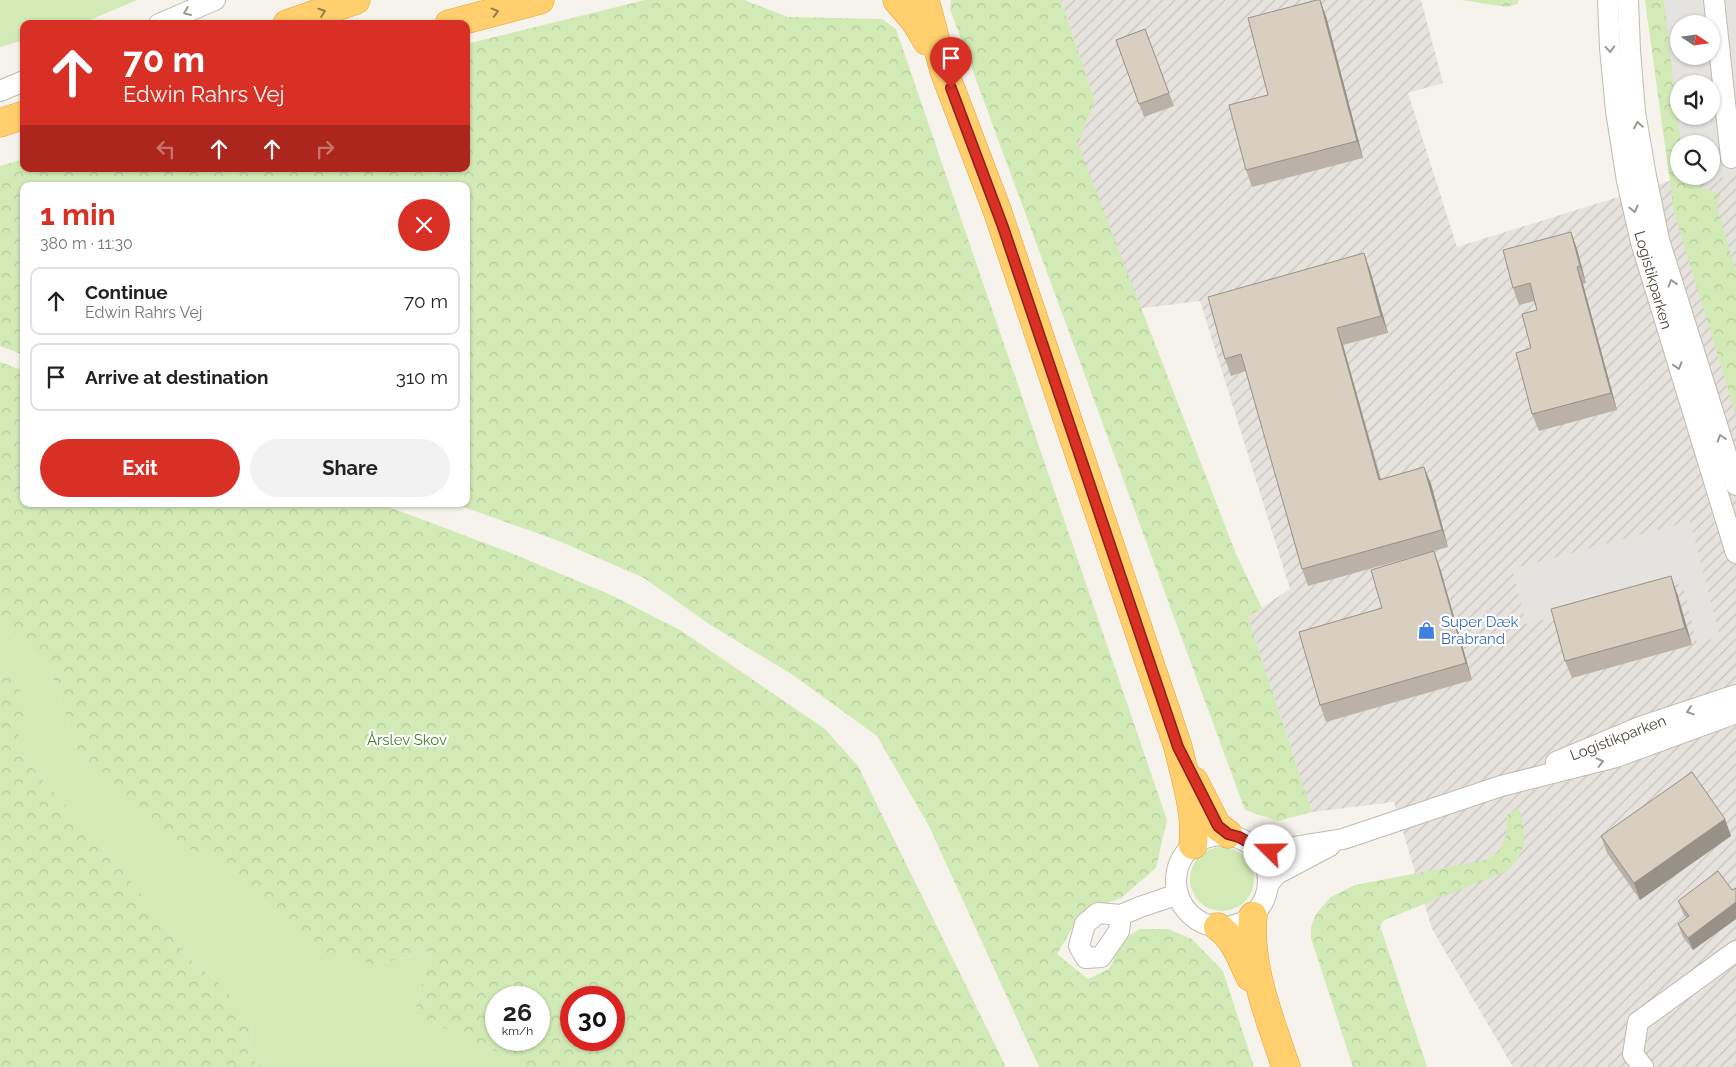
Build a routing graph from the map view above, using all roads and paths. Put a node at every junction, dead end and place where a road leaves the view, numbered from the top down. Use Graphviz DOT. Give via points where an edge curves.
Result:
graph roads {
  1 [pos="216,0"];
  2 [pos="356,0"];
  3 [pos="540,0"];
  4 [pos="897,0"];
  5 [pos="925,0"];
  6 [pos="1608,0"];
  7 [pos="1628,0"];
  8 [pos="1714,0"];
  9 [pos="168,20"];
  10 [pos="298,20"];
  11 [pos="464,20"];
  12 [pos="944,70"];
  13 [pos="20,83"];
  14 [pos="0,91"];
  15 [pos="20,116"];
  16 [pos="0,123"];
  17 [pos="20,135"];
  18 [pos="0,141"];
  19 [pos="1731,158"];
  20 [pos="1736,485"];
  21 [pos="1736,553"];
  22 [pos="1736,695"];
  23 [pos="1736,713"];
  24 [pos="1178,747"];
  25 [pos="1501,786"];
  26 [pos="1228,834"];
  27 [pos="1343,839"];
  28 [pos="1193,845"];
  29 [pos="1257,850"];
  30 [pos="1269,883"];
  31 [pos="1178,894"];
  32 [pos="1121,915"];
  33 [pos="1253,916"];
  34 [pos="1218,927"];
  35 [pos="1736,951"];
  36 [pos="1265,1004"];
  37 [pos="1286,1067"];
  38 [pos="1643,1067"];
  1 -- 9 [label="street, one-way"];
  10 -- 2 [label="highway, one-way"];
  11 -- 3 [label="highway, one-way"];
  4 -- 12 [label="highway" via="915,21"];
  5 -- 12 [label="highway"];
  6 -- 21 [label="street, Logistikparken, one-way" via="1616,111 1635,216"];
  20 -- 7 [label="street, Logistikparken, one-way" via="1659,240 1636,112"];
  8 -- 19 [label="street"];
  12 -- 24 [label="highway" via="1003,227"];
  13 -- 14 [label="street"];
  15 -- 16 [label="highway"];
  17 -- 18 [label="highway"];
  22 -- 25 [label="street, Logistikparken, one-way" via="1640,727"];
  25 -- 23 [label="street, Logistikparken, one-way" via="1616,757"];
  24 -- 26 [label="highway" via="1218,826"];
  24 -- 28 [label="highway" via="1193,823"];
  25 -- 27 [label="street, Logistikparken"];
  26 -- 28 [label="street" via="1209,836"];
  26 -- 29 [label="street" via="1239,837"];
  27 -- 29 [label="street, Logistikparken" via="1270,851"];
  27 -- 30 [label="street, Logistikparken" via="1277,874"];
  28 -- 31 [label="street" via="1186,851 1178,868"];
  29 -- 30 [label="street" via="1268,871"];
  30 -- 33 [label="street" via="1264,901"];
  31 -- 32 [label="street"];
  31 -- 34 [label="street" via="1190,914 1203,923"];
  33 -- 34 [label="street" via="1237,925"];
  33 -- 36 [label="highway" via="1255,961"];
  34 -- 36 [label="highway" via="1227,932 1237,948"];
  35 -- 38 [label="street" via="1638,1022 1633,1054"];
  36 -- 37 [label="highway"];
}
